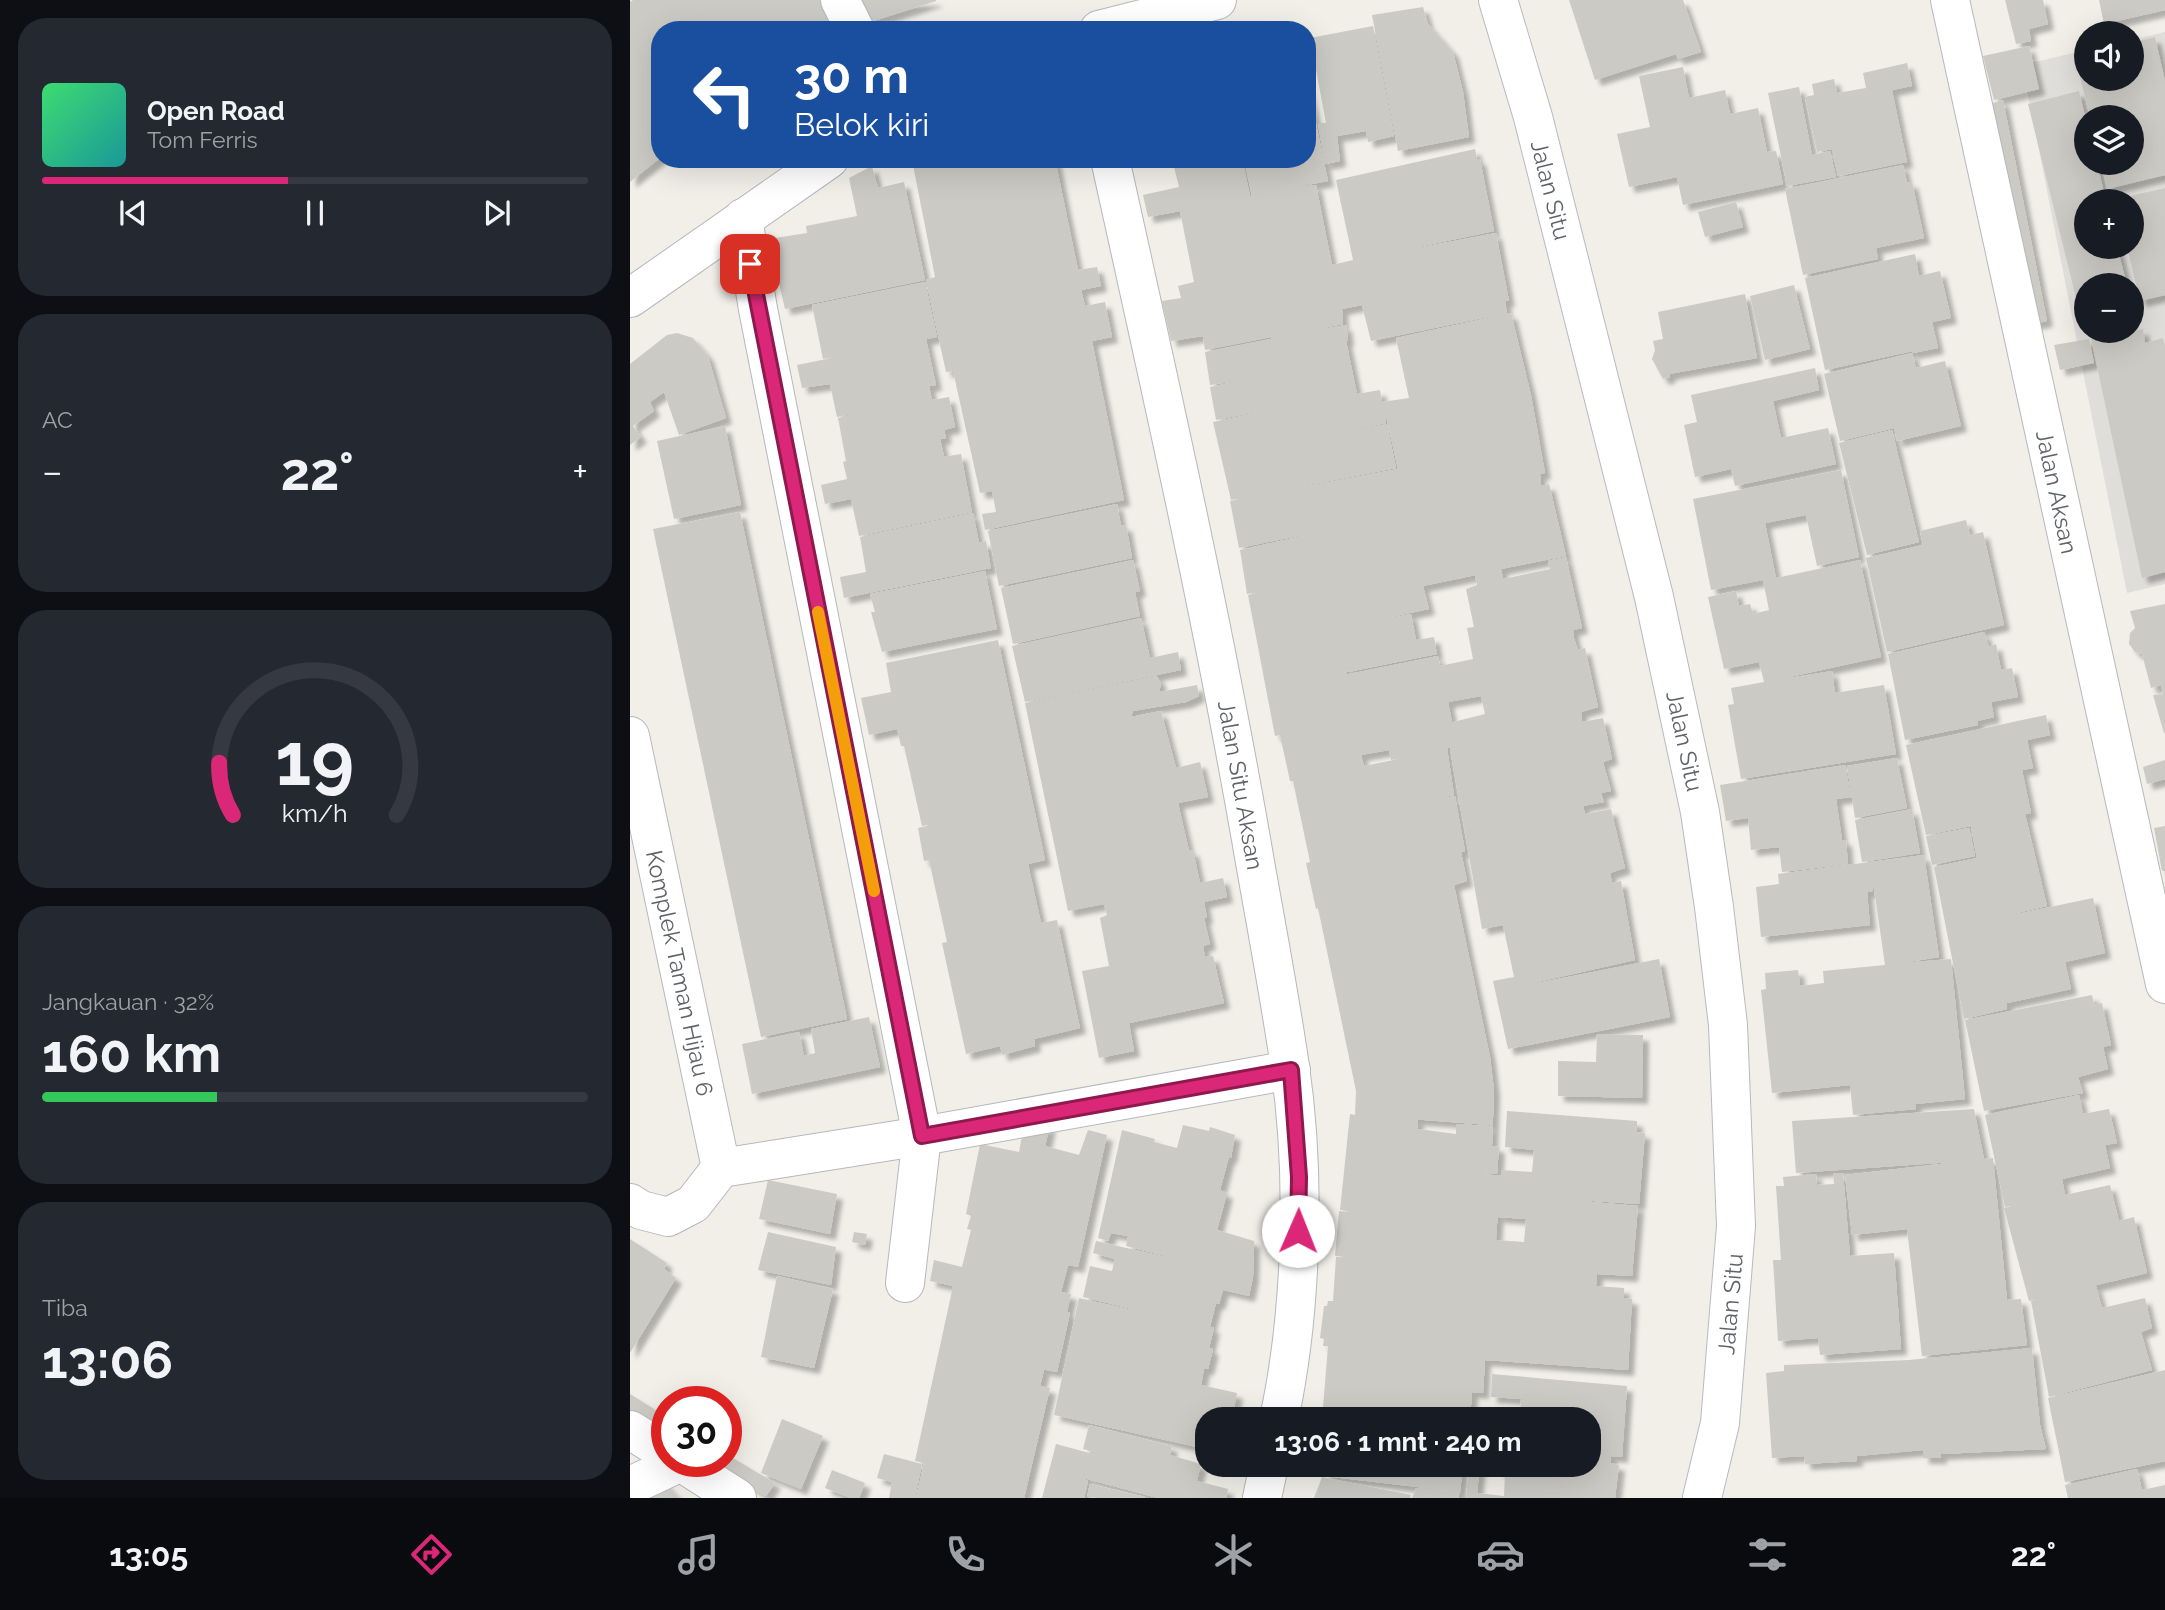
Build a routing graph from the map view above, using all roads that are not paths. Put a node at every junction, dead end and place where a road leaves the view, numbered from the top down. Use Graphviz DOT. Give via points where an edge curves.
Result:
graph roads {
  1 [pos="840,0"];
  2 [pos="1217,0"];
  3 [pos="1498,0"];
  4 [pos="1950,0"];
  5 [pos="850,21"];
  6 [pos="1134,21"];
  7 [pos="816,168"];
  8 [pos="1112,168"];
  9 [pos="743,218"];
  10 [pos="630,298"];
  11 [pos="630,736"];
  12 [pos="2165,984"];
  13 [pos="1291,1070"];
  14 [pos="922,1136"];
  15 [pos="721,1168"];
  16 [pos="630,1203"];
  17 [pos="905,1283"];
  18 [pos="1282,1407"];
  19 [pos="630,1430"];
  20 [pos="651,1443"];
  21 [pos="651,1476"];
  22 [pos="704,1477"];
  23 [pos="1266,1477"];
  24 [pos="630,1486"];
  25 [pos="737,1498"];
  26 [pos="1262,1498"];
  27 [pos="1702,1498"];
  1 -- 5 [label="street"];
  2 -- 6 [label="street"];
  3 -- 27 [label="street, Jalan Situ" via="1536,130 1654,597 1700,812 1714,907 1728,1025 1736,1226 1720,1423"];
  4 -- 12 [label="street, Jalan Aksan"];
  7 -- 9 [label="street"];
  8 -- 13 [label="street, Jalan Situ Aksan" via="1225,691"];
  9 -- 10 [label="street"];
  9 -- 14 [label="street"];
  11 -- 15 [label="street, Komplek Taman Hijau 6"];
  13 -- 14 [label="street"];
  13 -- 18 [label="street, Jalan Situ Aksan" via="1299,1177 1297,1284"];
  14 -- 15 [label="street"];
  14 -- 17 [label="street"];
  15 -- 16 [label="street" via="693,1204 668,1217"];
  19 -- 20 [label="street"];
  21 -- 24 [label="street"];
  22 -- 25 [label="street"];
  23 -- 26 [label="street"];
}
